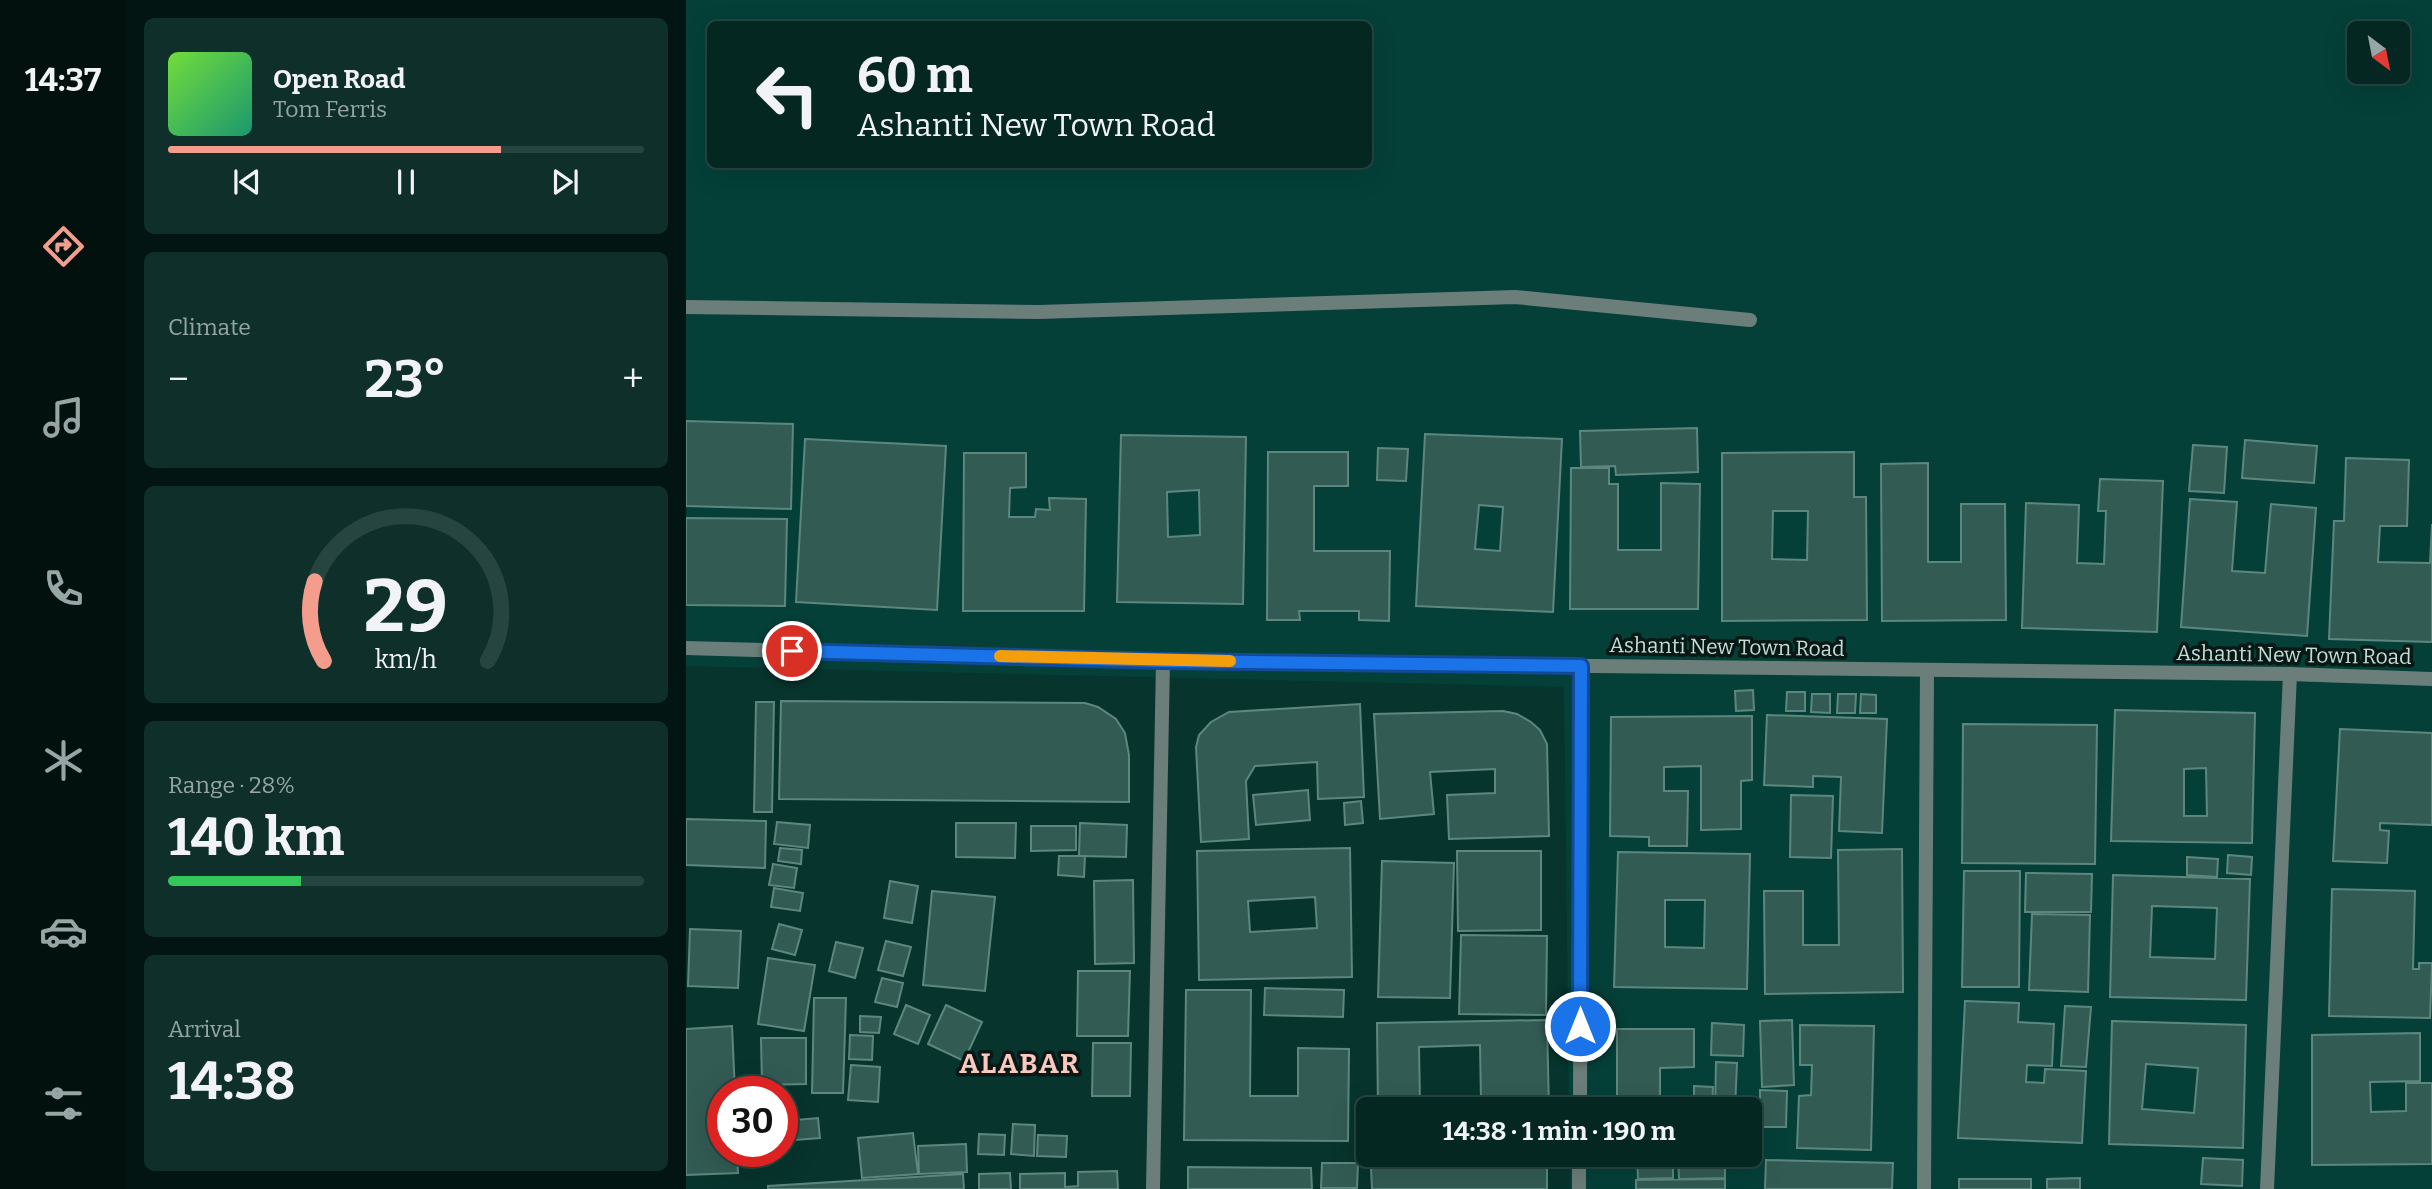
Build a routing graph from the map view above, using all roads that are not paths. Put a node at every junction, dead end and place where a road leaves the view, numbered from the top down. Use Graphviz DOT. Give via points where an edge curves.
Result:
graph roads {
  1 [pos="686,307"];
  2 [pos="1750,320"];
  3 [pos="686,648"];
  4 [pos="1163,661"];
  5 [pos="1581,666"];
  6 [pos="1927,670"];
  7 [pos="2290,674"];
  8 [pos="2432,679"];
  9 [pos="1580,1097"];
  10 [pos="1580,1167"];
  11 [pos="1153,1189"];
  12 [pos="1579,1189"];
  13 [pos="1924,1189"];
  14 [pos="2267,1189"];
  1 -- 2 [label="street" via="1039,312 1515,297"];
  3 -- 4 [label="street, Ashanti New Town Road"];
  4 -- 5 [label="street, Ashanti New Town Road"];
  4 -- 11 [label="street"];
  5 -- 6 [label="street, Ashanti New Town Road"];
  5 -- 9 [label="street"];
  6 -- 7 [label="street, Ashanti New Town Road"];
  6 -- 13 [label="street"];
  7 -- 8 [label="street, Ashanti New Town Road"];
  7 -- 14 [label="street"];
  10 -- 12 [label="street"];
}
